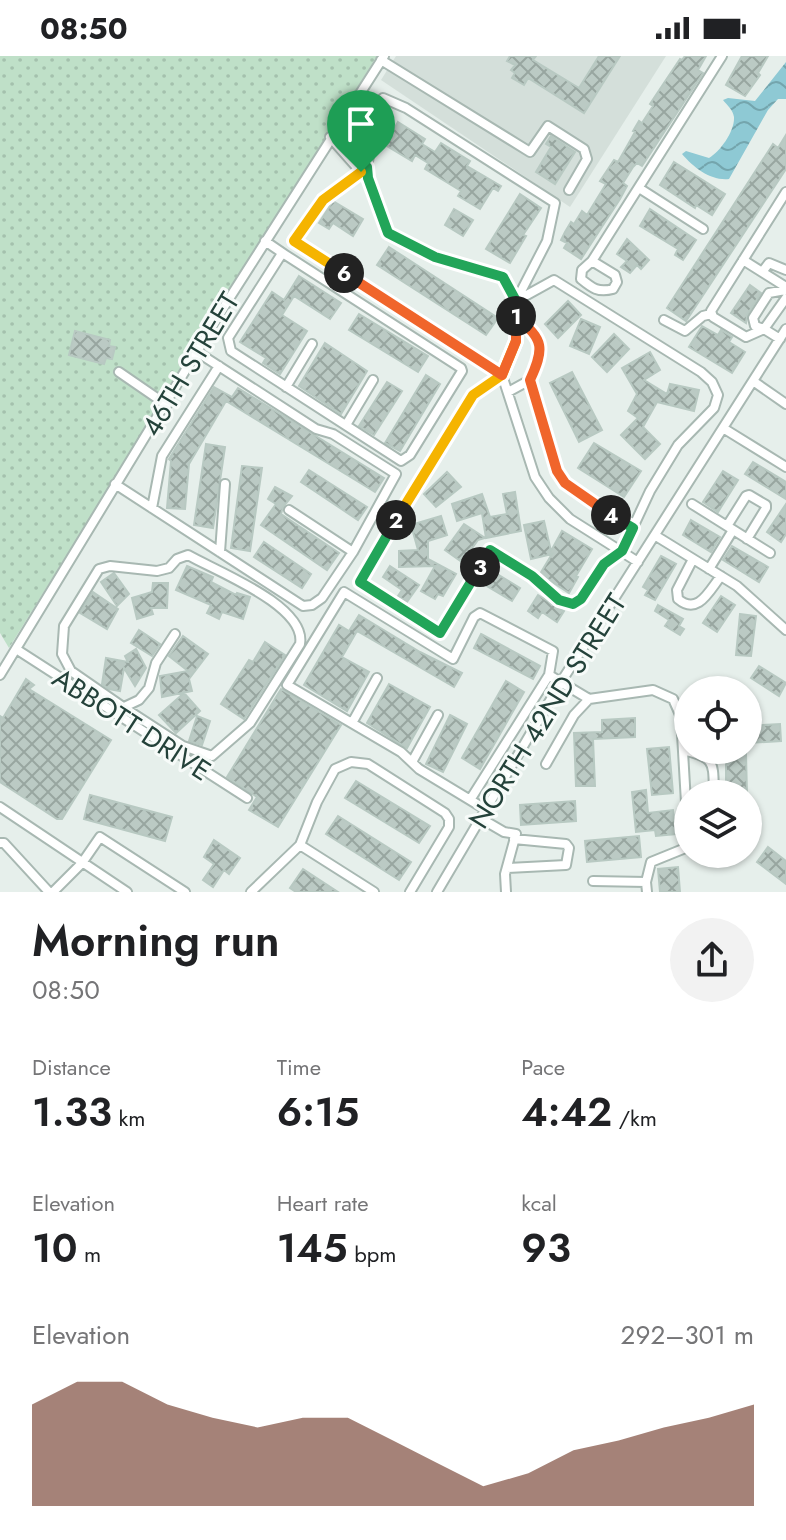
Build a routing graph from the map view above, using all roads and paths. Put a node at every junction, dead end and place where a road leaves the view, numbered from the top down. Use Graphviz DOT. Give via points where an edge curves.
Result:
graph roads {
  1 [pos="722,56"];
  2 [pos="383,58"];
  3 [pos="333,133"];
  4 [pos="367,156"];
  5 [pos="362,171"];
  6 [pos="639,188"];
  7 [pos="569,190"];
  8 [pos="786,192"];
  9 [pos="703,229"];
  10 [pos="265,241"];
  11 [pos="284,254"];
  12 [pos="743,260"];
  13 [pos="592,261"];
  14 [pos="786,270"];
  15 [pos="762,272"];
  16 [pos="786,289"];
  17 [pos="786,298"];
  18 [pos="516,301"];
  19 [pos="227,302"];
  20 [pos="244,313"];
  21 [pos="711,314"];
  22 [pos="516,318"];
  23 [pos="664,320"];
  24 [pos="764,329"];
  25 [pos="786,329"];
  26 [pos="781,343"];
  27 [pos="312,344"];
  28 [pos="197,352"];
  29 [pos="219,366"];
  30 [pos="119,372"];
  31 [pos="502,375"];
  32 [pos="373,380"];
  33 [pos="530,380"];
  34 [pos="753,381"];
  35 [pos="286,387"];
  36 [pos="508,392"];
  37 [pos="786,404"];
  38 [pos="167,405"];
  39 [pos="346,425"];
  40 [pos="723,428"];
  41 [pos="401,461"];
  42 [pos="786,467"];
  43 [pos="396,474"];
  44 [pos="115,484"];
  45 [pos="225,484"];
  46 [pos="692,504"];
  47 [pos="152,508"];
  48 [pos="289,510"];
  49 [pos="633,528"];
  50 [pos="730,528"];
  51 [pos="656,536"];
  52 [pos="747,539"];
  53 [pos="622,551"];
  54 [pos="220,552"];
  55 [pos="353,552"];
  56 [pos="770,553"];
  57 [pos="693,559"];
  58 [pos="638,562"];
  59 [pos="709,569"];
  60 [pos="721,576"];
  61 [pos="786,630"];
  62 [pos="175,634"];
  63 [pos="16,649"];
  64 [pos="0,675"];
  65 [pos="549,675"];
  66 [pos="377,678"];
  67 [pos="561,682"];
  68 [pos="589,699"];
  69 [pos="674,701"];
  70 [pos="123,707"];
  71 [pos="438,715"];
  72 [pos="118,716"];
  73 [pos="352,723"];
  74 [pos="412,762"];
  75 [pos="546,764"];
  76 [pos="247,798"];
  77 [pos="470,800"];
  78 [pos="0,807"];
  79 [pos="485,809"];
  80 [pos="480,818"];
  81 [pos="514,839"];
  82 [pos="0,843"];
  83 [pos="300,845"];
  84 [pos="674,853"];
  85 [pos="82,863"];
  86 [pos="507,868"];
  87 [pos="593,881"];
  88 [pos="646,882"];
  89 [pos="51,892"];
  90 [pos="127,892"];
  91 [pos="185,892"];
  92 [pos="251,892"];
  93 [pos="374,892"];
  94 [pos="410,892"];
  95 [pos="437,892"];
  96 [pos="506,892"];
  97 [pos="647,892"];
  1 -- 6 [label="street"];
  2 -- 3 [label="street, 46TH STREET"];
  2 -- 7 [label="street" via="530,152 548,126 584,149 587,159"];
  3 -- 4 [label="street"];
  3 -- 5 [label="street"];
  3 -- 10 [label="street, 46TH STREET"];
  4 -- 5 [label="street"];
  4 -- 18 [label="street" via="368,114 383,98 555,203 547,241"];
  5 -- 18 [label="street" via="388,233 435,257 503,277"];
  5 -- 31 [label="street" via="323,200 294,241"];
  6 -- 9 [label="street"];
  6 -- 13 [label="street"];
  8 -- 12 [label="street"];
  10 -- 11 [label="street"];
  10 -- 19 [label="street, 46TH STREET"];
  11 -- 20 [label="street"];
  11 -- 41 [label="street" via="461,368 410,455"];
  12 -- 15 [label="street"];
  12 -- 21 [label="street"];
  14 -- 15 [label="street" via="769,263"];
  15 -- 16 [label="street"];
  16 -- 24 [label="street" via="769,293 753,318 755,326"];
  17 -- 24 [label="street"];
  18 -- 22 [label="street"];
  18 -- 49 [label="street" via="554,280 712,382 718,395 714,408 678,445"];
  19 -- 20 [label="street"];
  19 -- 28 [label="street, 46TH STREET"];
  20 -- 35 [label="street" via="228,338 231,351"];
  21 -- 23 [label="street" via="685,331"];
  21 -- 24 [label="street" via="746,337"];
  22 -- 31 [label="street" via="516,341"];
  22 -- 33 [label="street" via="541,348"];
  24 -- 26 [label="street"];
  25 -- 26 [label="street, NORTH 42ND STREET"];
  26 -- 34 [label="street, NORTH 42ND STREET"];
  27 -- 35 [label="street"];
  28 -- 29 [label="street"];
  28 -- 38 [label="street, 46TH STREET"];
  29 -- 43 [label="street"];
  29 -- 47 [label="street" via="162,456"];
  30 -- 38 [label="street"];
  31 -- 36 [label="street"];
  31 -- 53 [label="street" via="473,395 360,582 440,633 490,550 559,600 573,604 604,564"];
  32 -- 39 [label="street"];
  33 -- 36 [label="street"];
  33 -- 49 [label="street" via="565,483"];
  34 -- 37 [label="street"];
  34 -- 40 [label="street, NORTH 42ND STREET"];
  35 -- 39 [label="street"];
  36 -- 53 [label="street" via="535,477 549,498 570,519"];
  38 -- 44 [label="street, 46TH STREET"];
  39 -- 41 [label="street"];
  40 -- 42 [label="street"];
  40 -- 51 [label="street, NORTH 42ND STREET"];
  41 -- 43 [label="street"];
  43 -- 55 [label="street"];
  44 -- 47 [label="street"];
  44 -- 63 [label="street, 46TH STREET"];
  45 -- 54 [label="street"];
  46 -- 50 [label="street"];
  47 -- 54 [label="street"];
  48 -- 55 [label="street"];
  49 -- 53 [label="street"];
  50 -- 52 [label="street"];
  50 -- 52 [label="street" via="746,496 766,505"];
  50 -- 59 [label="street"];
  51 -- 57 [label="street"];
  51 -- 58 [label="street, NORTH 42ND STREET"];
  52 -- 56 [label="street"];
  53 -- 58 [label="street"];
  54 -- 55 [label="street" via="303,606 322,598"];
  57 -- 59 [label="street"];
  57 -- 60 [label="street" via="677,590 683,603 699,603"];
  58 -- 67 [label="street, NORTH 42ND STREET"];
  59 -- 60 [label="street"];
  60 -- 61 [label="street"];
  62 -- 70 [label="street" via="156,663 149,688"];
  63 -- 64 [label="street, 46TH STREET"];
  63 -- 72 [label="street, ABBOTT DRIVE"];
  65 -- 67 [label="street"];
  65 -- 73 [label="street" via="553,651 480,613 453,659 344,592 287,685"];
  65 -- 77 [label="street"];
  66 -- 73 [label="street"];
  67 -- 68 [label="street"];
  67 -- 79 [label="street, NORTH 42ND STREET"];
  68 -- 69 [label="street" via="653,690"];
  68 -- 75 [label="street"];
  70 -- 70 [label="street" via="71,671 62,654 64,626 104,566 157,571 188,555 268,596 300,632 300,644 250,723 212,756 183,746"];
  70 -- 72 [label="street"];
  71 -- 74 [label="street"];
  72 -- 76 [label="street, ABBOTT DRIVE"];
  73 -- 74 [label="street"];
  74 -- 77 [label="street"];
  77 -- 79 [label="street"];
  78 -- 85 [label="street"];
  79 -- 80 [label="street, NORTH 42ND STREET"];
  80 -- 81 [label="street" via="516,834"];
  80 -- 95 [label="street, NORTH 42ND STREET"];
  81 -- 86 [label="street"];
  81 -- 86 [label="street" via="566,844 569,861"];
  82 -- 89 [label="street"];
  83 -- 92 [label="street"];
  83 -- 93 [label="street"];
  83 -- 94 [label="street" via="335,769 351,762 368,764 449,819"];
  84 -- 88 [label="street" via="651,862"];
  85 -- 89 [label="street"];
  85 -- 90 [label="street"];
  85 -- 91 [label="street" via="100,837"];
  86 -- 96 [label="street"];
  87 -- 88 [label="street"];
  88 -- 97 [label="street"];
}
